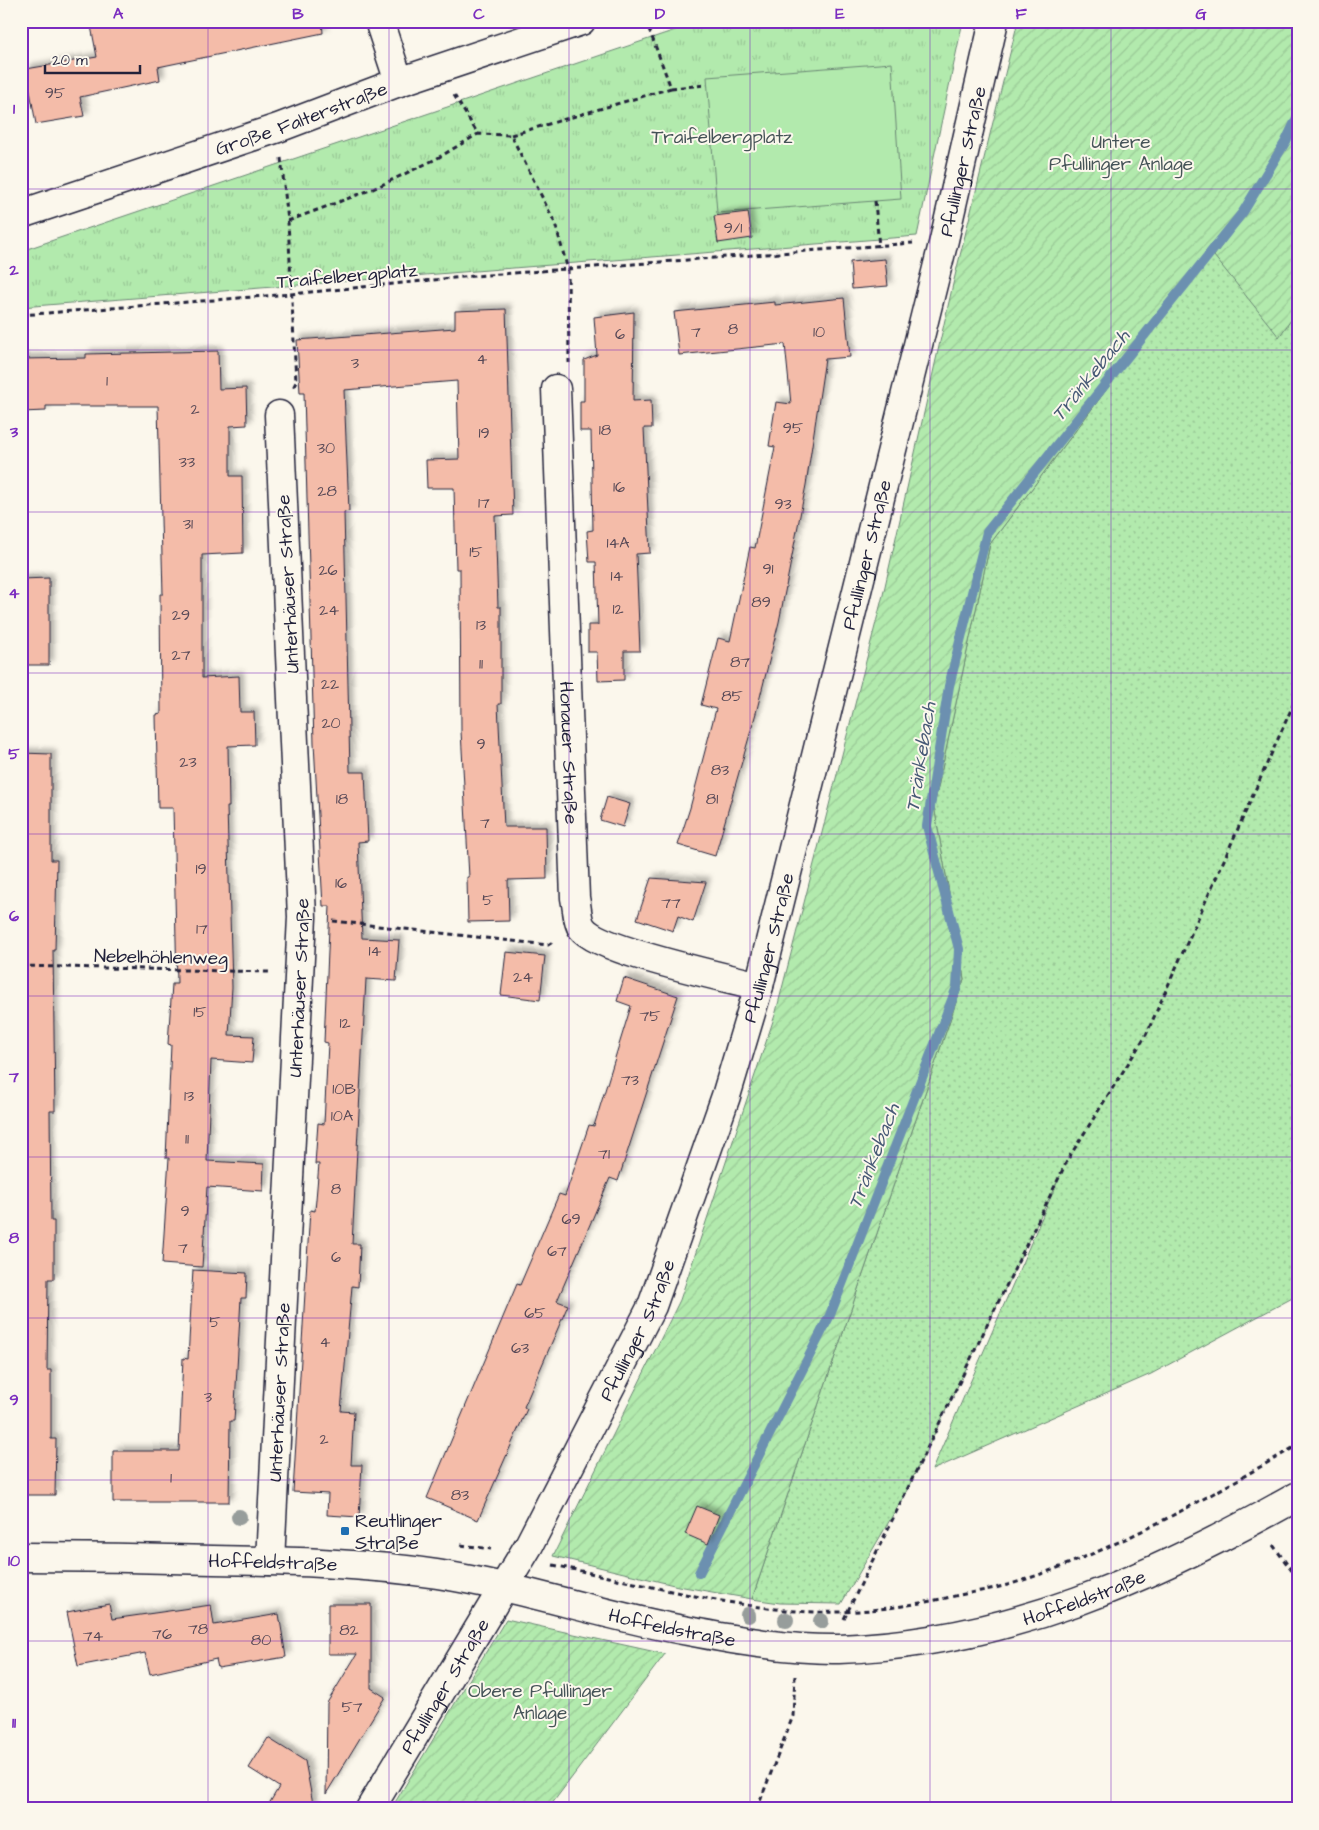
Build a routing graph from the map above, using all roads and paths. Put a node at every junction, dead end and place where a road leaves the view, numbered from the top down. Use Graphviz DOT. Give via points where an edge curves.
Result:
graph roads {
  1 [pos="379,21"];
  2 [pos="581,21"];
  3 [pos="646,21"];
  4 [pos="994,21"];
  5 [pos="438,69"];
  6 [pos="398,82"];
  7 [pos="707,85"];
  8 [pos="671,88"];
  9 [pos="278,128"];
  10 [pos="478,134"];
  11 [pos="512,135"];
  12 [pos="875,201"];
  13 [pos="21,214"];
  14 [pos="288,221"];
  15 [pos="944,240"];
  16 [pos="879,247"];
  17 [pos="568,270"];
  18 [pos="291,294"];
  19 [pos="21,315"];
  20 [pos="296,382"];
  21 [pos="556,389"];
  22 [pos="280,415"];
  23 [pos="1298,694"];
  24 [pos="302,917"];
  25 [pos="548,945"];
  26 [pos="21,966"];
  27 [pos="300,973"];
  28 [pos="759,986"];
  29 [pos="1298,1445"];
  30 [pos="1298,1496"];
  31 [pos="1254,1520"];
  32 [pos="21,1556"];
  33 [pos="521,1558"];
  34 [pos="270,1561"];
  35 [pos="1298,1579"];
  36 [pos="504,1586"];
  37 [pos="847,1611"];
  38 [pos="797,1646"];
  39 [pos="836,1649"];
  40 [pos="370,1809"];
  41 [pos="757,1809"];
  1 -- 6 [label="street"];
  2 -- 5 [label="street, Große Falterstraße"];
  3 -- 8 [label="path"];
  4 -- 15 [label="street, Pfullinger Straße"];
  5 -- 6 [label="street, Große Falterstraße"];
  5 -- 10 [label="path"];
  6 -- 9 [label="street, Große Falterstraße"];
  7 -- 8 [label="path"];
  8 -- 11 [label="path"];
  9 -- 13 [label="street, Große Falterstraße"];
  9 -- 14 [label="path"];
  10 -- 11 [label="path"];
  10 -- 14 [label="path" via="380,186"];
  11 -- 17 [label="path" via="555,223"];
  12 -- 16 [label="path"];
  14 -- 18 [label="path"];
  15 -- 16 [label="path, Traifelbergplatz"];
  15 -- 28 [label="street, Pfullinger Straße"];
  16 -- 17 [label="path, Traifelbergplatz"];
  17 -- 18 [label="path, Traifelbergplatz"];
  17 -- 21 [label="path" via="570,360"];
  18 -- 19 [label="path, Traifelbergplatz"];
  18 -- 20 [label="path"];
  21 -- 28 [label="street, Honauer Straße" via="575,898 581,927 596,939 623,950"];
  22 -- 24 [label="street, Unterhäuser Straße"];
  23 -- 37 [label="path" via="1146,1035 1068,1159"];
  24 -- 25 [label="path"];
  24 -- 27 [label="street, Unterhäuser Straße"];
  26 -- 27 [label="path, Nebelhöhlenweg"];
  27 -- 34 [label="street, Unterhäuser Straße"];
  28 -- 33 [label="street, Pfullinger Straße" via="726,1096 652,1306"];
  29 -- 37 [label="path" via="1186,1510 1102,1551 1010,1584 896,1608"];
  30 -- 31 [label="street, Hoffeldstraße"];
  31 -- 35 [label="path"];
  31 -- 39 [label="street, Hoffeldstraße" via="1202,1549 1111,1590 1006,1625 914,1643"];
  32 -- 34 [label="street, Hoffeldstraße"];
  33 -- 36 [label="street, Pfullinger Straße"];
  33 -- 37 [label="path" via="752,1605 786,1610"];
  34 -- 36 [label="street, Hoffeldstraße" via="436,1574"];
  36 -- 38 [label="street, Hoffeldstraße" via="687,1631"];
  36 -- 40 [label="street, Pfullinger Straße"];
  37 -- 39 [label="path"];
  38 -- 39 [label="street, Hoffeldstraße"];
  38 -- 41 [label="path" via="793,1716"];
}
